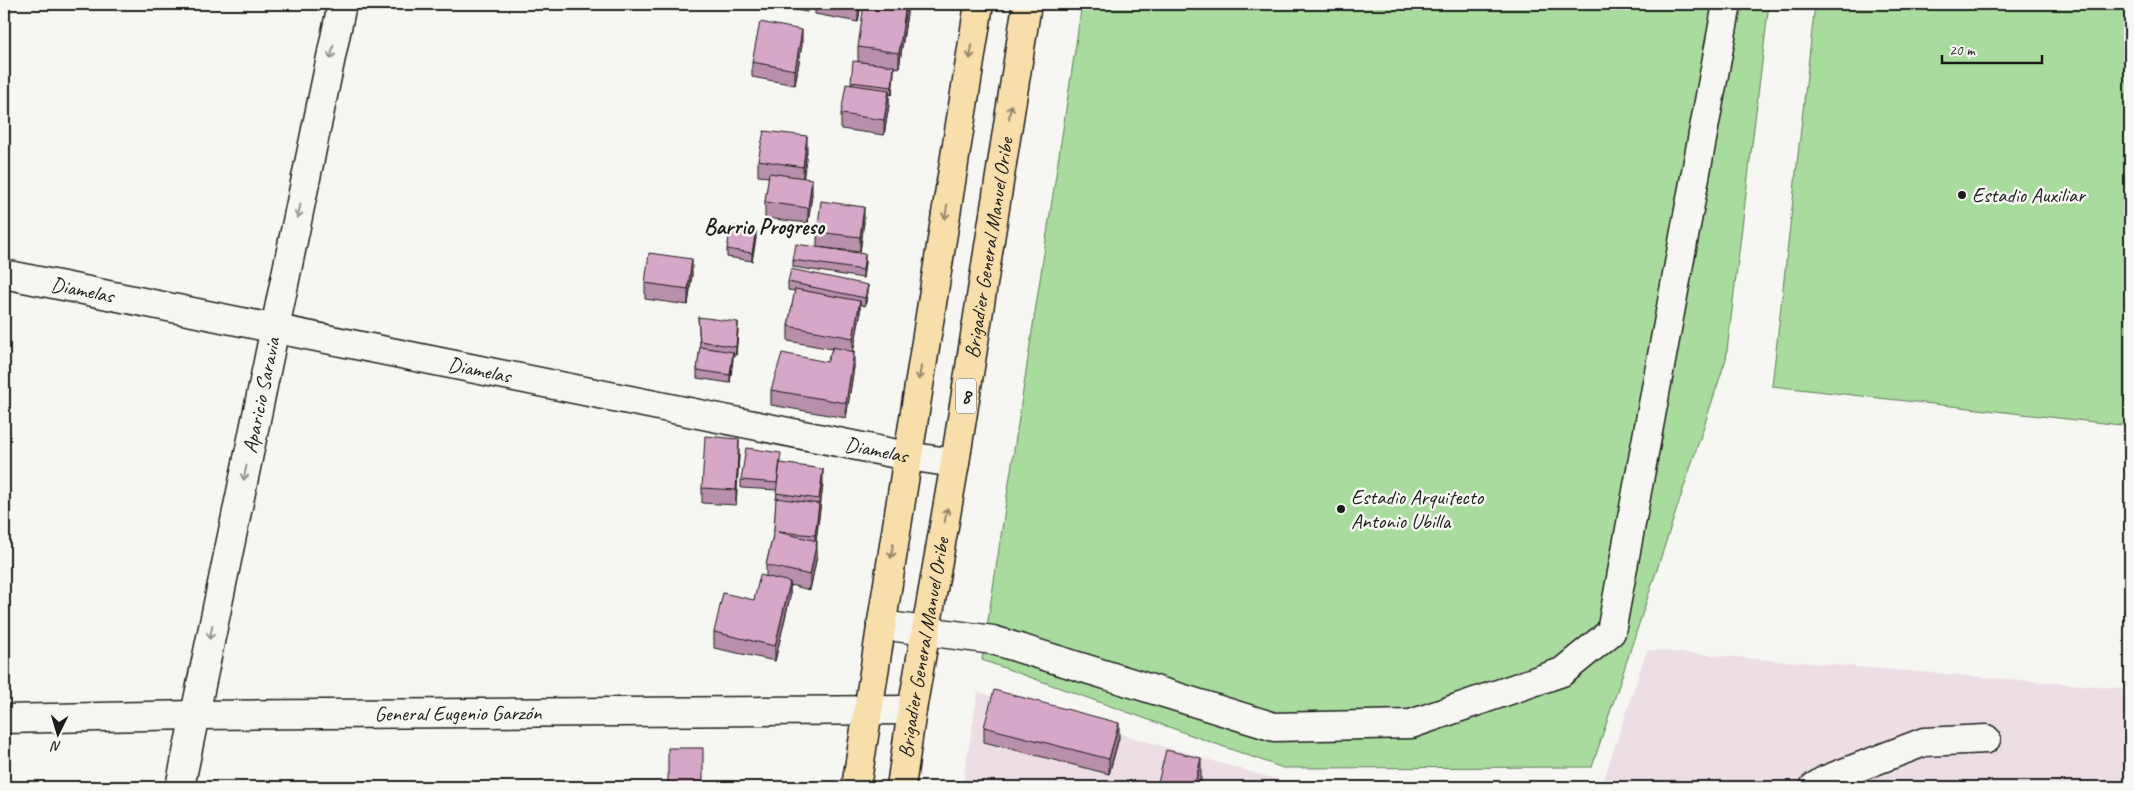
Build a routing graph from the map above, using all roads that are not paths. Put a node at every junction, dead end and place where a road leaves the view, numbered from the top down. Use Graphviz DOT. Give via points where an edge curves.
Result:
graph roads {
  1 [pos="342,4"];
  2 [pos="979,4"];
  3 [pos="1027,4"];
  4 [pos="1726,4"];
  5 [pos="4,274"];
  6 [pos="275,328"];
  7 [pos="907,456"];
  8 [pos="955,462"];
  9 [pos="881,625"];
  10 [pos="926,631"];
  11 [pos="868,710"];
  12 [pos="912,710"];
  13 [pos="194,715"];
  14 [pos="4,719"];
  15 [pos="1986,739"];
  16 [pos="180,787"];
  17 [pos="856,787"];
  18 [pos="901,787"];
  19 [pos="1814,787"];
  1 -- 6 [label="street, Aparicio Saravia, one-way"];
  2 -- 7 [label="main road, one-way"];
  8 -- 3 [label="main road, Brigadier General Manuel Oribe / 8, one-way"];
  4 -- 10 [label="street" via="1611,632 1562,672 1411,724 1274,727 993,640"];
  5 -- 6 [label="street, Diamelas"];
  6 -- 7 [label="street, Diamelas"];
  6 -- 13 [label="street, Aparicio Saravia, one-way"];
  7 -- 8 [label="street, Diamelas"];
  7 -- 9 [label="main road, one-way"];
  10 -- 8 [label="main road, Brigadier General Manuel Oribe / 8, one-way"];
  9 -- 10 [label="street"];
  9 -- 11 [label="main road"];
  10 -- 12 [label="main road, Brigadier General Manuel Oribe / 8"];
  11 -- 12 [label="street, General Eugenio Garzón"];
  11 -- 13 [label="street, General Eugenio Garzón"];
  11 -- 17 [label="main road"];
  12 -- 18 [label="main road, Brigadier General Manuel Oribe / 8"];
  13 -- 14 [label="street, General Eugenio Garzón"];
  13 -- 16 [label="street, Aparicio Saravia"];
  15 -- 19 [label="street" via="1924,742"];
}
